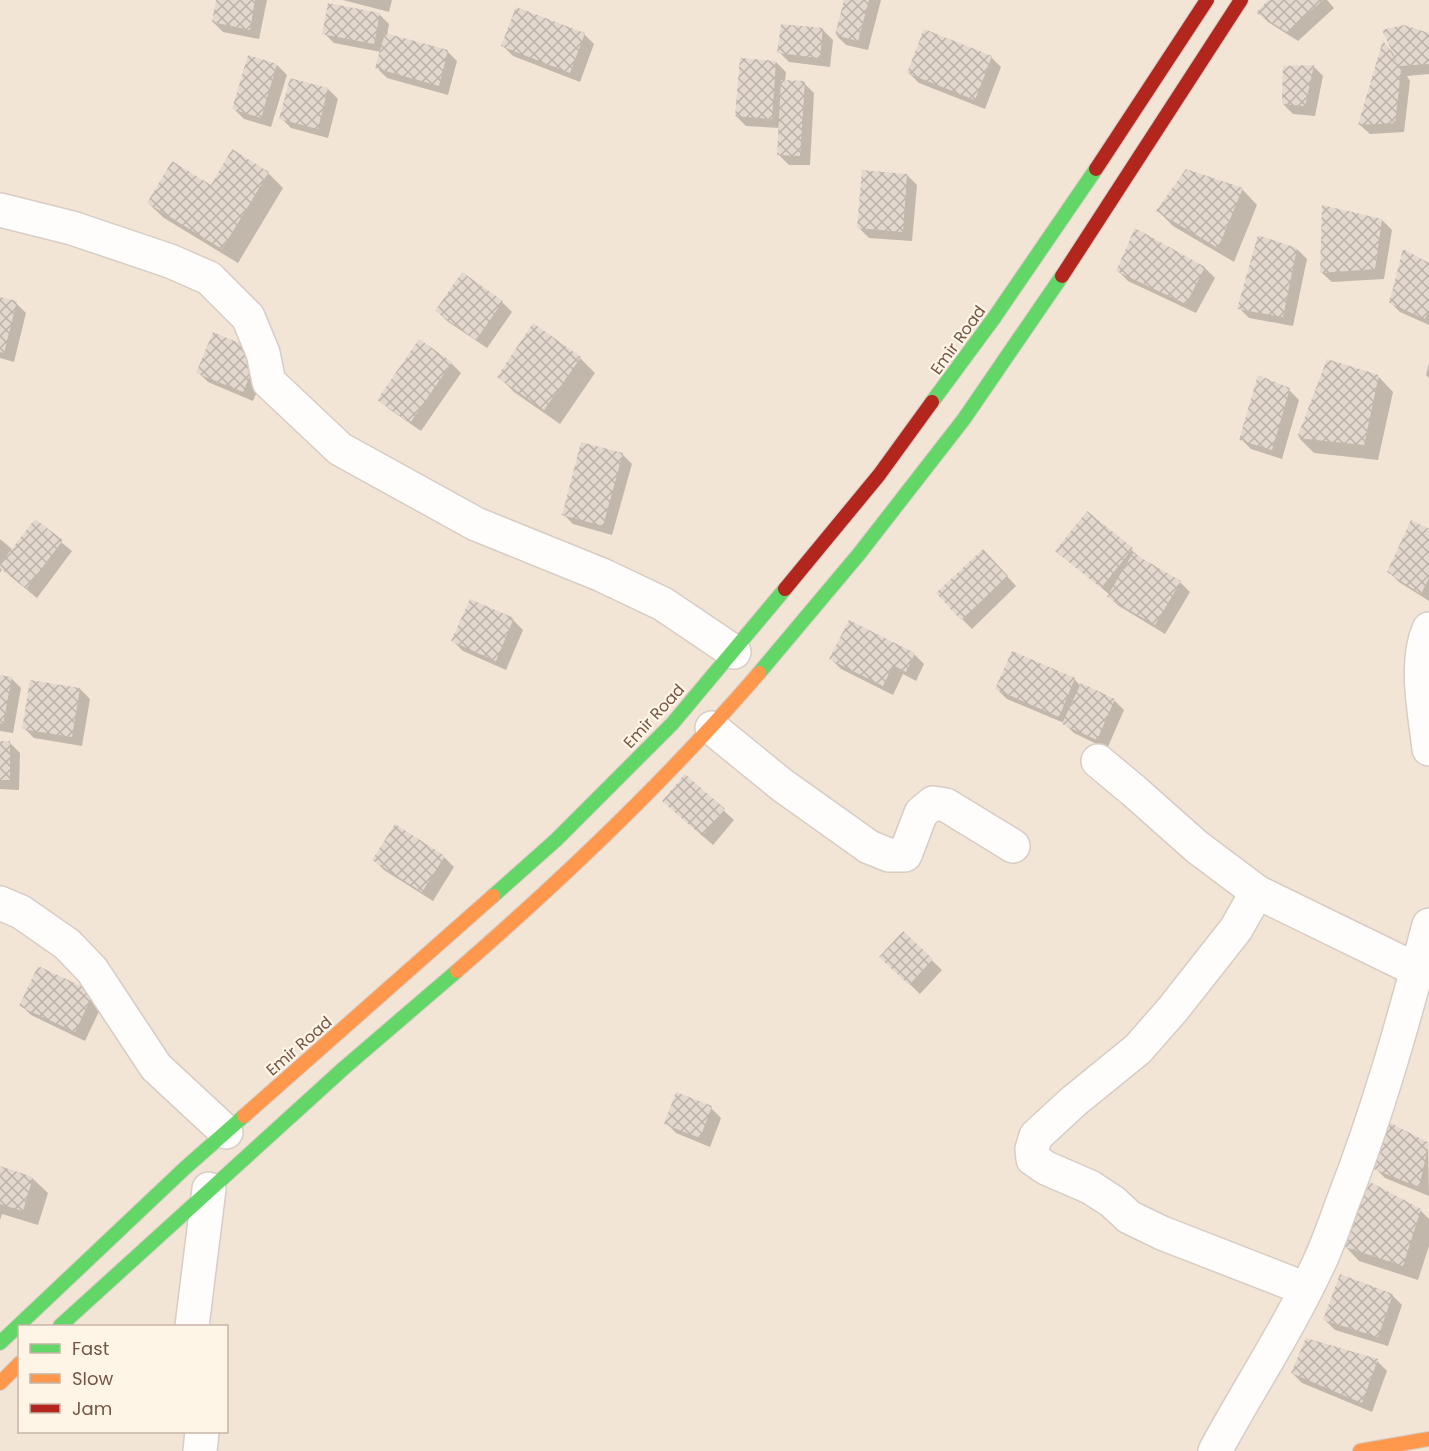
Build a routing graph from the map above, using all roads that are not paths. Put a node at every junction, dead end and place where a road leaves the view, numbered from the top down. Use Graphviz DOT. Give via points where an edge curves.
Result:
graph roads {
  1 [pos="1211,7"];
  2 [pos="0,210"];
  3 [pos="1429,629"];
  4 [pos="734,652"];
  5 [pos="712,728"];
  6 [pos="1429,749"];
  7 [pos="1098,761"];
  8 [pos="1013,846"];
  9 [pos="1257,892"];
  10 [pos="0,903"];
  11 [pos="1429,925"];
  12 [pos="1417,970"];
  13 [pos="226,1132"];
  14 [pos="209,1189"];
  15 [pos="1306,1289"];
  16 [pos="19,1325"];
  17 [pos="61,1325"];
  18 [pos="192,1325"];
  19 [pos="18,1326"];
  20 [pos="0,1343"];
  21 [pos="18,1365"];
  22 [pos="0,1383"];
  23 [pos="202,1433"];
  24 [pos="1429,1439"];
  25 [pos="200,1451"];
  26 [pos="1215,1451"];
  27 [pos="1360,1451"];
  1 -- 4 [label="main road, Emir Road" via="879,475"];
  1 -- 5 [label="main road, Emir Road" via="1068,268 964,419 852,562"];
  2 -- 4 [label="street" via="72,228 209,278 248,317 263,353 269,382 340,449 476,524 663,604"];
  3 -- 6 [label="street" via="1421,674"];
  4 -- 13 [label="main road, Emir Road" via="672,724 556,840"];
  5 -- 8 [label="street" via="840,827 889,855 905,855 921,813 933,803 946,805"];
  5 -- 14 [label="main road, Emir Road" via="582,858"];
  7 -- 9 [label="street" via="1197,847"];
  9 -- 12 [label="street"];
  9 -- 15 [label="street" via="1236,929 1138,1049 1036,1136 1033,1159 1090,1187 1129,1217 1162,1233"];
  10 -- 13 [label="street" via="21,912 67,944 92,970 156,1066"];
  11 -- 12 [label="street"];
  12 -- 15 [label="street" via="1362,1155"];
  13 -- 16 [label="main road, Emir Road"];
  14 -- 17 [label="main road, Emir Road"];
  14 -- 18 [label="street"];
  15 -- 26 [label="street"];
  19 -- 20 [label="main road, Emir Road"];
  21 -- 22 [label="main road"];
  23 -- 25 [label="street"];
  24 -- 27 [label="main road"];
}
